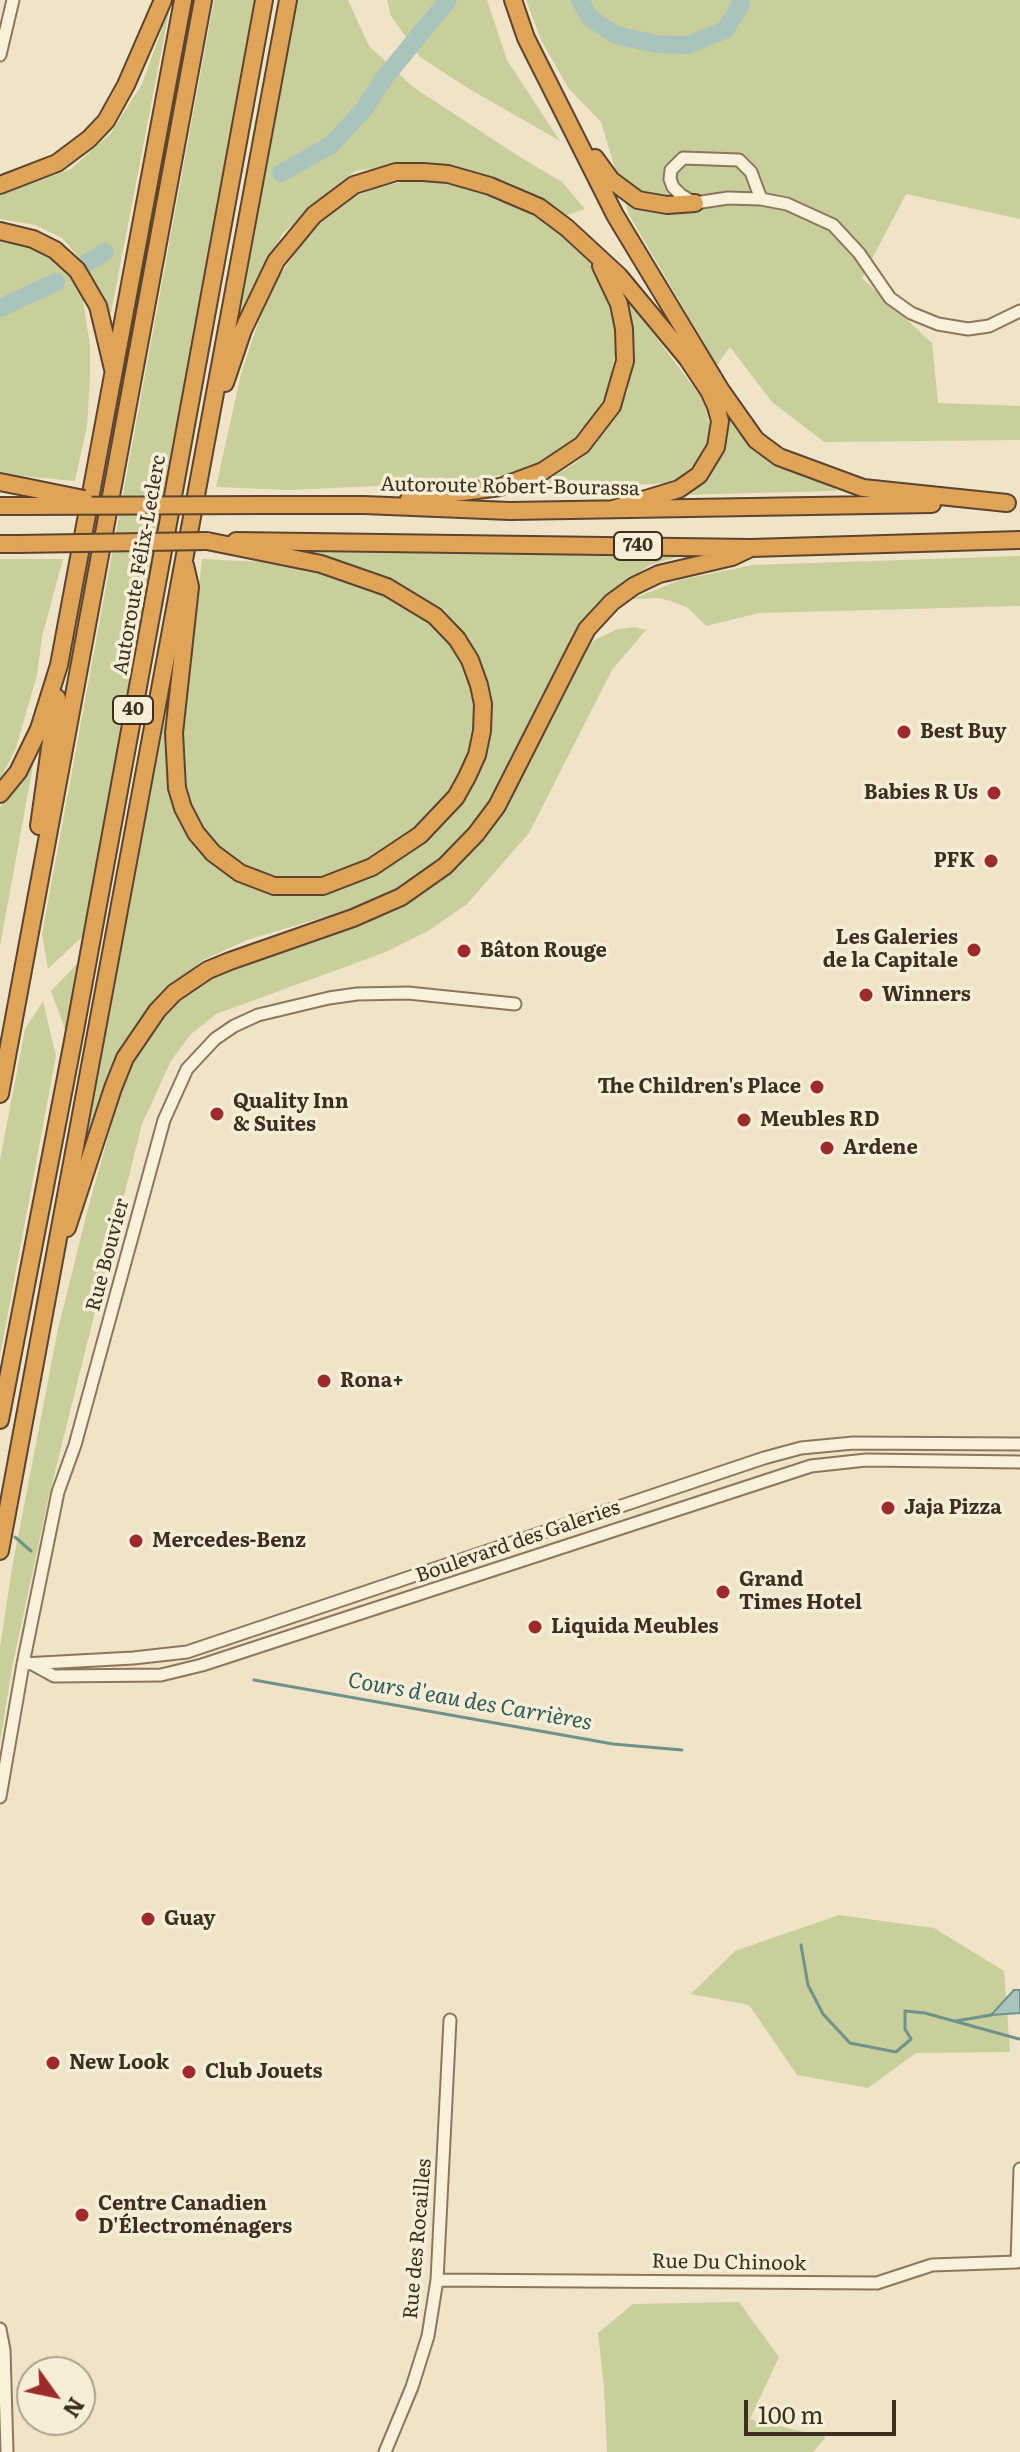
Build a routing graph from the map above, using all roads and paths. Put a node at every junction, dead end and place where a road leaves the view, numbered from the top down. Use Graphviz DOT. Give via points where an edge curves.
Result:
graph roads {
  1 [pos="13,0"];
  2 [pos="163,0"];
  3 [pos="183,0"];
  4 [pos="203,0"];
  5 [pos="264,0"];
  6 [pos="288,0"];
  7 [pos="513,0"];
  8 [pos="0,55"];
  9 [pos="554,94"];
  10 [pos="0,185"];
  11 [pos="761,199"];
  12 [pos="695,203"];
  13 [pos="0,231"];
  14 [pos="592,251"];
  15 [pos="1020,311"];
  16 [pos="114,375"];
  17 [pos="204,450"];
  18 [pos="0,482"];
  19 [pos="1013,503"];
  20 [pos="364,505"];
  21 [pos="0,506"];
  22 [pos="121,506"];
  23 [pos="613,509"];
  24 [pos="1020,540"];
  25 [pos="0,544"];
  26 [pos="255,547"];
  27 [pos="751,548"];
  28 [pos="184,557"];
  29 [pos="59,665"];
  30 [pos="0,794"];
  31 [pos="515,1004"];
  32 [pos="6,1066"];
  33 [pos="0,1094"];
  34 [pos="47,1290"];
  35 [pos="0,1420"];
  36 [pos="1020,1444"];
  37 [pos="1020,1462"];
  38 [pos="0,1551"];
  39 [pos="28,1665"];
  40 [pos="0,1797"];
  41 [pos="450,2020"];
  42 [pos="1020,2169"];
  43 [pos="437,2280"];
  44 [pos="0,2329"];
  45 [pos="7,2452"];
  46 [pos="385,2452"];
  1 -- 8 [label="street"];
  2 -- 10 [label="highway" via="106,121 57,163"];
  3 -- 16 [label="highway"];
  4 -- 32 [label="highway, Autoroute Félix-Leclerc"];
  5 -- 35 [label="highway, Autoroute Félix-Leclerc / 40"];
  6 -- 17 [label="highway"];
  7 -- 9 [label="highway"];
  9 -- 12 [label="highway" via="611,180 651,204"];
  9 -- 19 [label="highway" via="615,215 756,440 779,457 863,488"];
  11 -- 12 [label="street"];
  11 -- 12 [label="street" via="751,172 739,160 683,158 670,179"];
  11 -- 15 [label="street" via="787,204 833,225 890,298 924,319 968,329 989,326"];
  13 -- 16 [label="highway" via="55,250 77,270 98,306"];
  14 -- 17 [label="highway" via="539,207 462,178 396,172 354,185 314,215 276,261 243,330"];
  14 -- 20 [label="highway" via="619,304 625,361 612,406 582,445 543,471 500,487"];
  14 -- 23 [label="highway" via="687,358 709,391 720,421 712,456 693,481"];
  16 -- 29 [label="highway"];
  17 -- 28 [label="highway"];
  18 -- 22 [label="highway, bridge"];
  19 -- 23 [label="highway, Autoroute Robert-Bourassa / 740"];
  20 -- 22 [label="highway, Autoroute Robert-Bourassa / 740, bridge"];
  20 -- 23 [label="highway, Autoroute Robert-Bourassa / 740"];
  21 -- 22 [label="highway, Autoroute Robert-Bourassa / 740, bridge"];
  24 -- 27 [label="highway, 740"];
  25 -- 26 [label="highway, bridge" via="207,541"];
  26 -- 27 [label="highway, 740"];
  26 -- 28 [label="highway" via="355,574 417,603 457,639 470,660 483,704 477,755 456,797 397,852 323,886 274,886 240,873 213,853 183,808 174,733 190,587"];
  27 -- 34 [label="highway" via="659,574 612,602 587,629 497,806 445,866 401,897 208,970 174,993 125,1058"];
  28 -- 34 [label="highway"];
  29 -- 30 [label="highway" via="39,729 18,772"];
  29 -- 32 [label="highway"];
  31 -- 39 [label="street, Rue Bouvier" via="408,993 329,998 234,1026 187,1069 164,1120 58,1492"];
  32 -- 33 [label="highway, Autoroute Félix-Leclerc"];
  34 -- 38 [label="highway"];
  36 -- 39 [label="street, Boulevard des Galeries" via="853,1443 801,1448 187,1652"];
  37 -- 39 [label="street, Boulevard des Galeries" via="866,1460 811,1466 202,1665 161,1675 54,1676"];
  39 -- 40 [label="street, Rue Bouvier"];
  41 -- 43 [label="street, Rue des Rocailles"];
  42 -- 43 [label="street, Rue Du Chinook" via="1017,2262 932,2265 877,2283"];
  43 -- 46 [label="street, Rue des Rocailles" via="428,2336"];
  44 -- 45 [label="street"];
}
